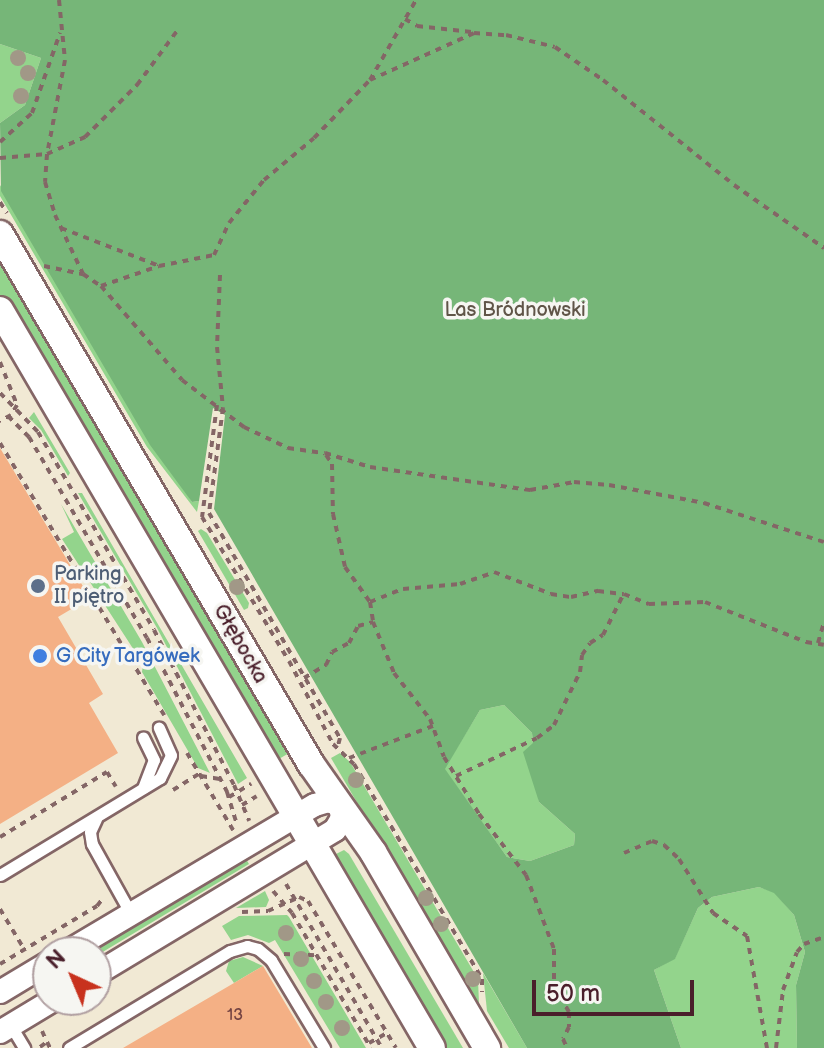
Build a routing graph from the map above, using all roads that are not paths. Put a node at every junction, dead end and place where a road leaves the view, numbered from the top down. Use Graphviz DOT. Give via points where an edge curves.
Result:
graph roads {
  1 [pos="0,234"];
  2 [pos="0,310"];
  3 [pos="163,724"];
  4 [pos="143,737"];
  5 [pos="140,791"];
  6 [pos="340,805"];
  7 [pos="102,814"];
  8 [pos="297,816"];
  9 [pos="61,838"];
  10 [pos="313,844"];
  11 [pos="93,848"];
  12 [pos="0,875"];
  13 [pos="131,914"];
  14 [pos="94,936"];
  15 [pos="112,964"];
  16 [pos="32,973"];
  17 [pos="0,992"];
  18 [pos="32,1013"];
  19 [pos="5,1029"];
  20 [pos="24,1048"];
  21 [pos="69,1048"];
  22 [pos="324,1048"];
  23 [pos="432,1048"];
  24 [pos="487,1048"];
  1 -- 6 [label="street, Głębocka" via="304,753"];
  2 -- 8 [label="street, Głębocka"];
  3 -- 5 [label="lane" via="170,763 160,778"];
  4 -- 5 [label="lane" via="154,760"];
  5 -- 7 [label="lane"];
  6 -- 8 [label="street" via="324,801"];
  6 -- 10 [label="street" via="340,825"];
  6 -- 24 [label="street, Głębocka"];
  7 -- 9 [label="lane"];
  7 -- 11 [label="lane" via="90,832"];
  8 -- 10 [label="street, Głębocka"];
  8 -- 13 [label="street"];
  9 -- 11 [label="lane" via="79,837"];
  9 -- 12 [label="lane"];
  10 -- 15 [label="street"];
  10 -- 23 [label="street, Głębocka"];
  11 -- 13 [label="lane"];
  13 -- 14 [label="street"];
  16 -- 17 [label="street"];
  18 -- 19 [label="street"];
  19 -- 20 [label="lane"];
  21 -- 22 [label="lane" via="238,947 254,947 271,960"];
}
